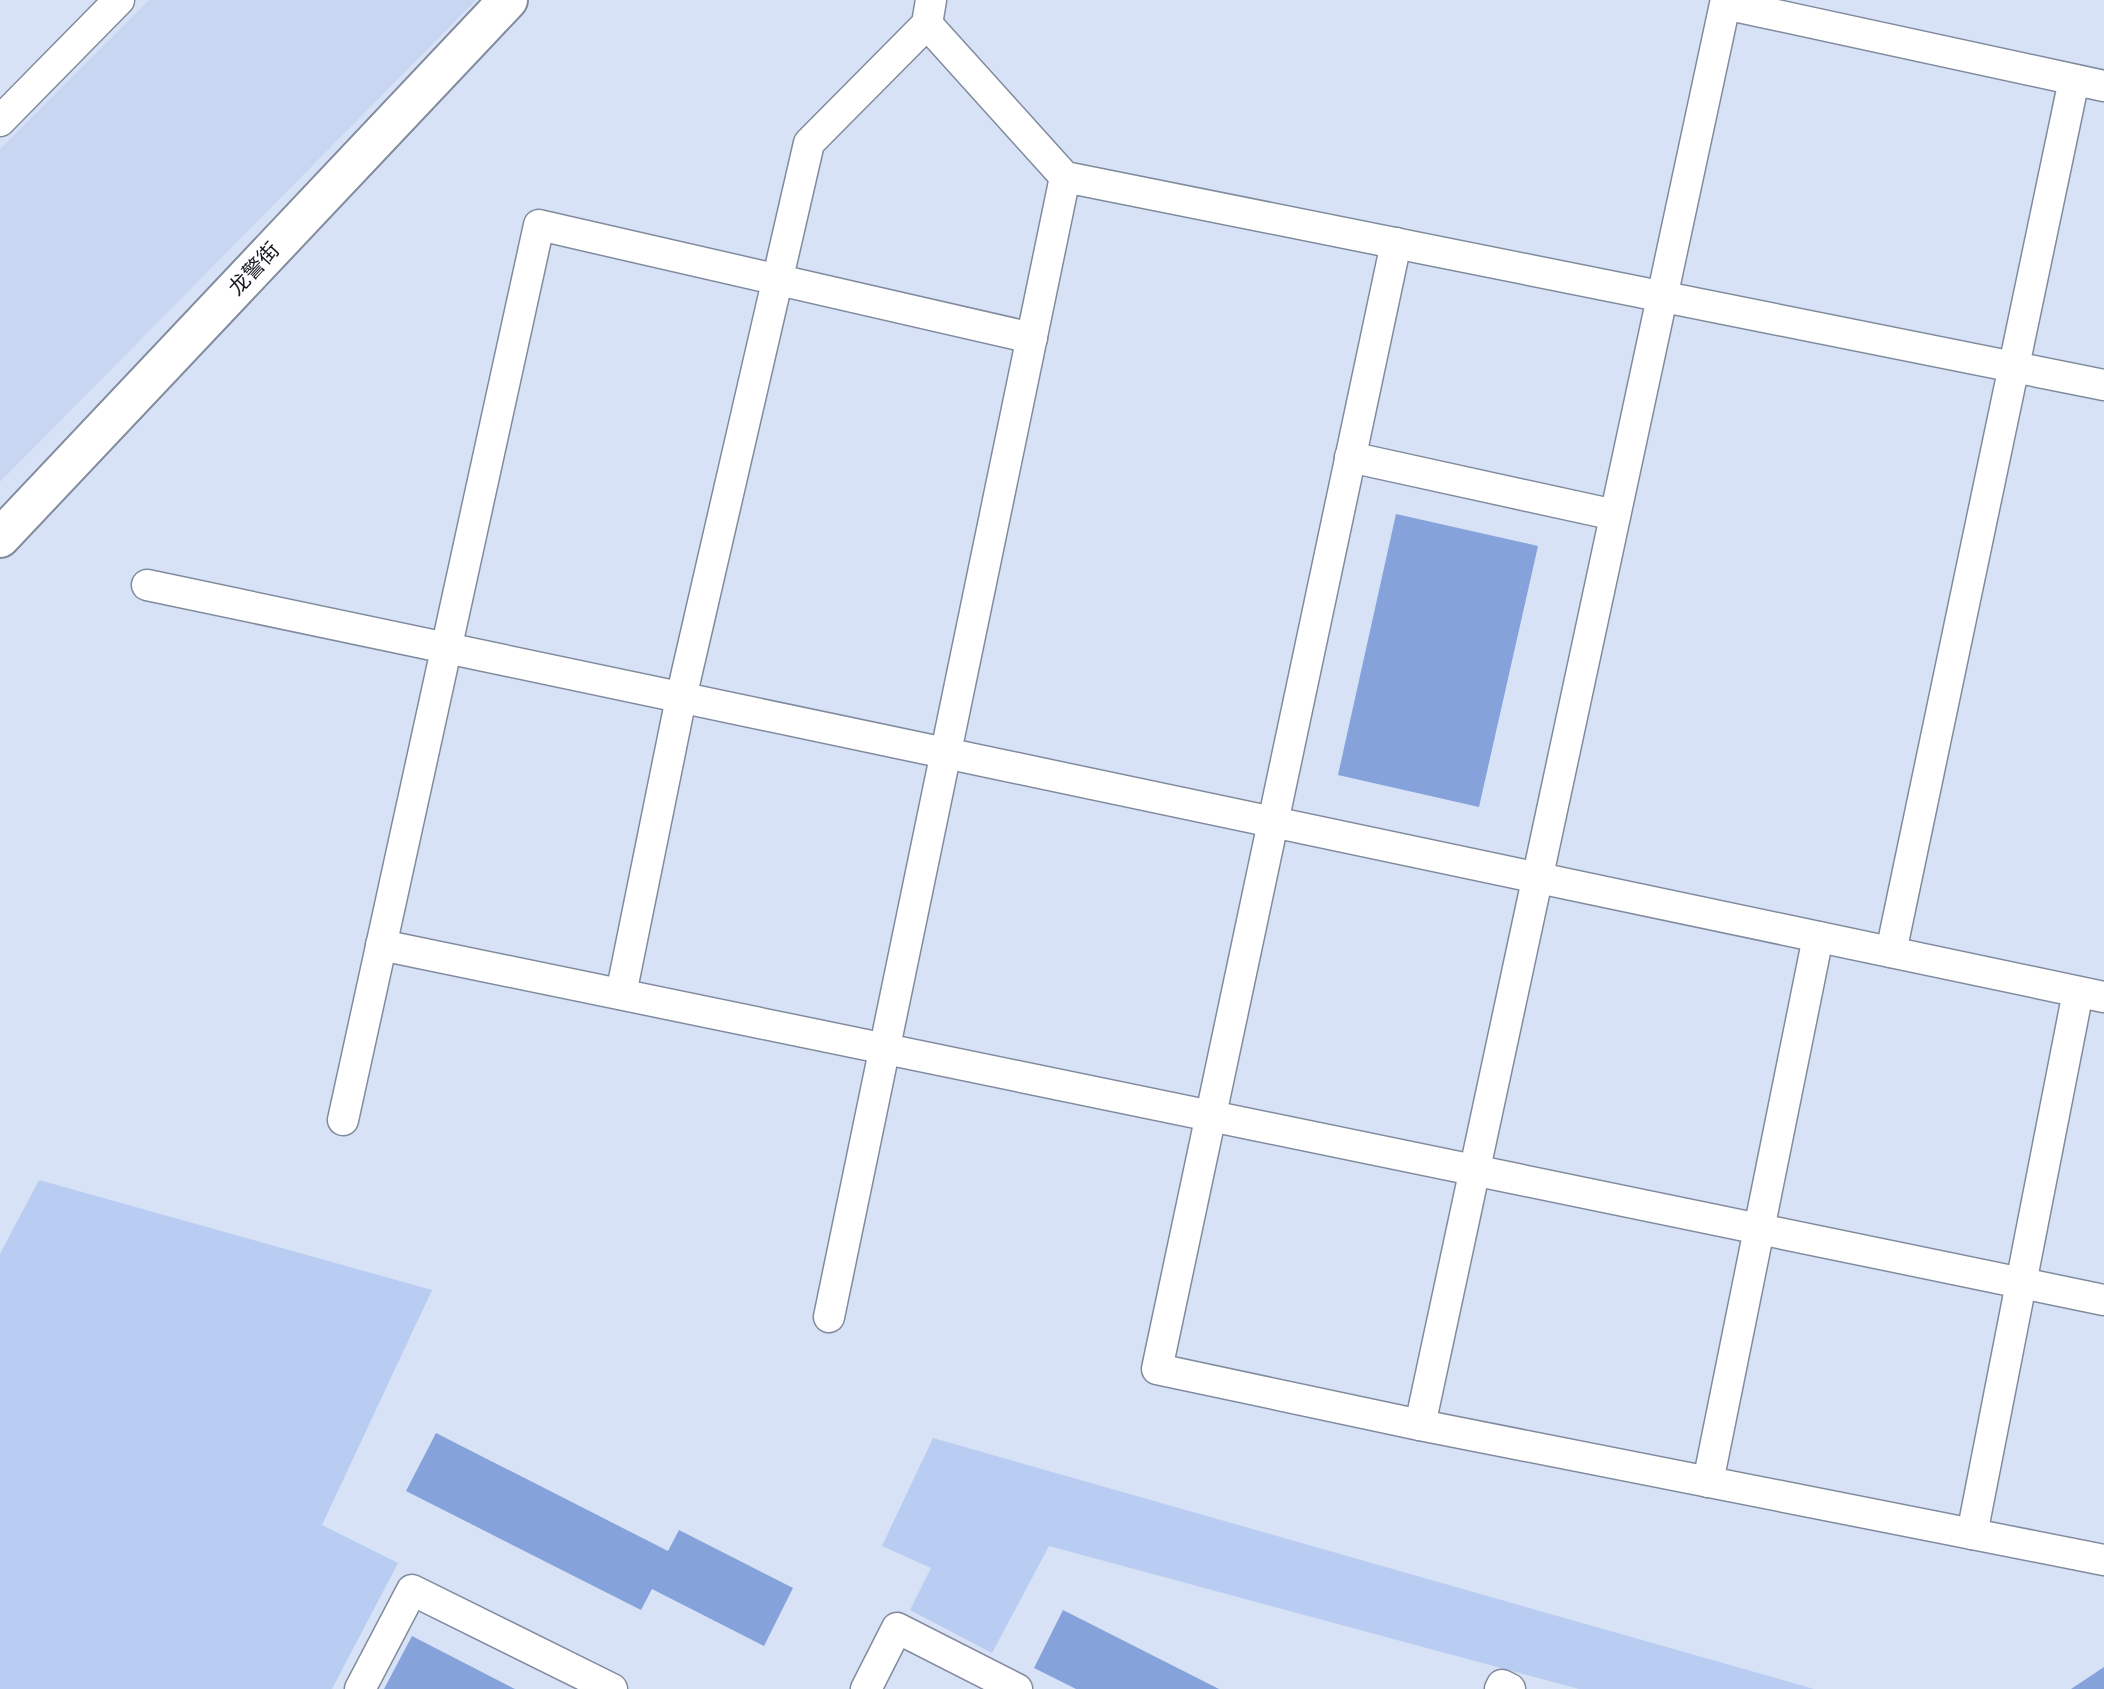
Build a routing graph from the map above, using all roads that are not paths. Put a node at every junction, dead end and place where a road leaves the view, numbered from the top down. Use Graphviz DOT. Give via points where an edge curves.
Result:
graph roads {
  1 [pos="119,0"];
  2 [pos="508,0"];
  3 [pos="1726,2"];
  4 [pos="929,12"];
  5 [pos="2074,79"];
  6 [pos="2104,86"];
  7 [pos="0,121"];
  8 [pos="1065,177"];
  9 [pos="1396,243"];
  10 [pos="777,280"];
  11 [pos="1662,297"];
  12 [pos="1032,338"];
  13 [pos="2013,366"];
  14 [pos="2104,385"];
  15 [pos="1350,457"];
  16 [pos="1615,514"];
  17 [pos="5,523"];
  18 [pos="147,585"];
  19 [pos="446,649"];
  20 [pos="681,698"];
  21 [pos="946,754"];
  22 [pos="1273,822"];
  23 [pos="1537,878"];
  24 [pos="1818,937"];
  25 [pos="381,945"];
  26 [pos="1891,952"];
  27 [pos="621,994"];
  28 [pos="2091,995"];
  29 [pos="884,1048"];
  30 [pos="1211,1115"];
  31 [pos="343,1120"];
  32 [pos="1475,1170"];
  33 [pos="1759,1228"];
  34 [pos="2021,1283"];
  35 [pos="2104,1300"];
  36 [pos="829,1317"];
  37 [pos="1420,1425"];
  38 [pos="1708,1482"];
  39 [pos="1972,1534"];
  40 [pos="2104,1560"];
  41 [pos="360,1689"];
  42 [pos="612,1689"];
  43 [pos="866,1689"];
  44 [pos="1017,1689"];
  45 [pos="1500,1689"];
  46 [pos="1510,1689"];
  1 -- 7 [label="street"];
  2 -- 17 [label="street, 龙警街"];
  3 -- 5 [label="street"];
  3 -- 11 [label="street"];
  4 -- 8 [label="street"];
  4 -- 10 [label="street" via="809,143"];
  5 -- 6 [label="street"];
  5 -- 13 [label="street"];
  8 -- 9 [label="street"];
  8 -- 12 [label="street"];
  9 -- 11 [label="street"];
  9 -- 15 [label="street"];
  10 -- 12 [label="street"];
  10 -- 19 [label="street" via="539,225"];
  10 -- 20 [label="street"];
  11 -- 13 [label="street"];
  11 -- 16 [label="street"];
  12 -- 21 [label="street"];
  13 -- 14 [label="street"];
  13 -- 26 [label="street"];
  15 -- 16 [label="street"];
  15 -- 22 [label="street"];
  16 -- 23 [label="street"];
  18 -- 19 [label="street"];
  19 -- 20 [label="street"];
  19 -- 25 [label="street"];
  20 -- 21 [label="street"];
  20 -- 27 [label="street"];
  21 -- 22 [label="street"];
  21 -- 29 [label="street"];
  22 -- 23 [label="street"];
  22 -- 30 [label="street"];
  23 -- 24 [label="street"];
  23 -- 32 [label="street"];
  24 -- 26 [label="street"];
  24 -- 33 [label="street"];
  25 -- 27 [label="street"];
  25 -- 31 [label="street"];
  26 -- 28 [label="street"];
  27 -- 29 [label="street"];
  28 -- 34 [label="street"];
  29 -- 30 [label="street"];
  29 -- 36 [label="street"];
  30 -- 32 [label="street"];
  30 -- 37 [label="street" via="1157,1369"];
  32 -- 33 [label="street"];
  32 -- 37 [label="street"];
  33 -- 34 [label="street"];
  33 -- 38 [label="street"];
  34 -- 35 [label="street"];
  34 -- 39 [label="street"];
  37 -- 38 [label="street"];
  38 -- 39 [label="street"];
  39 -- 40 [label="street"];
  41 -- 42 [label="street" via="412,1590"];
  43 -- 44 [label="street" via="897,1628"];
  45 -- 46 [label="street" via="1502,1685"];
}
